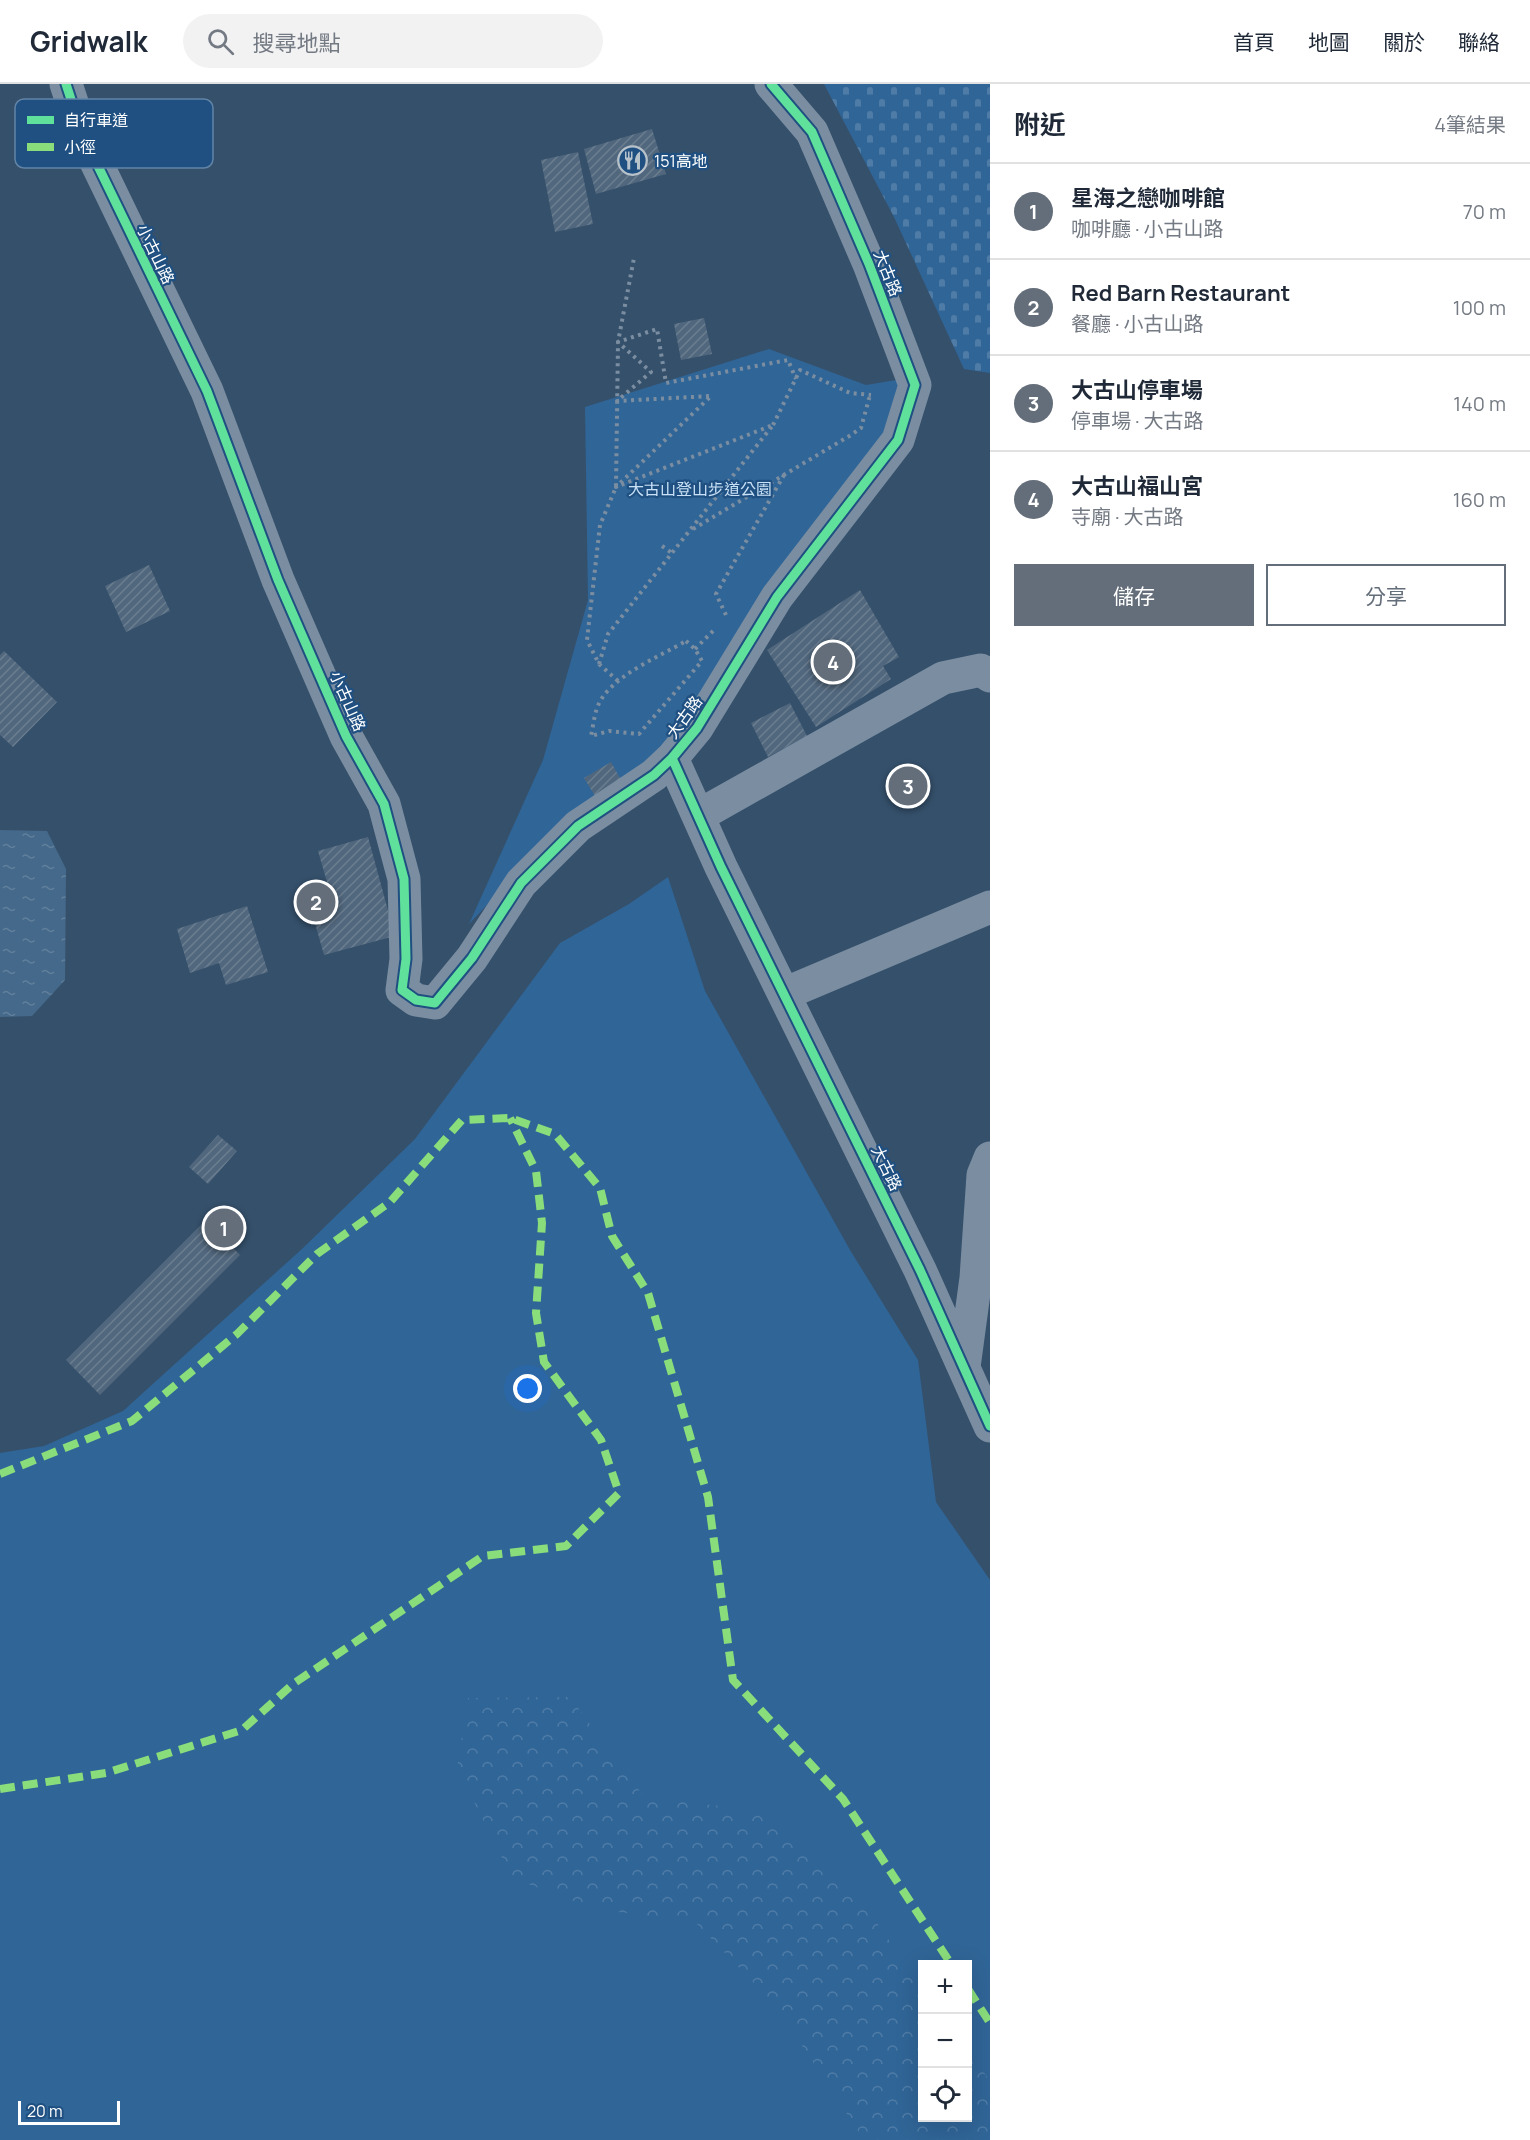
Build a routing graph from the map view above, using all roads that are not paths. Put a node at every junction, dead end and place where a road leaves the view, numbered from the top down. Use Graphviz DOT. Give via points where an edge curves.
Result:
graph roads {
  1 [pos="66,84"];
  2 [pos="771,84"];
  3 [pos="71,99"];
  4 [pos="99,168"];
  5 [pos="990,676"];
  6 [pos="672,758"];
  7 [pos="698,816"];
  8 [pos="990,907"];
  9 [pos="784,994"];
  10 [pos="990,1158"];
  11 [pos="964,1367"];
  12 [pos="990,1426"];
  1 -- 3 [label="street, 小古山路"];
  2 -- 6 [label="street, 大古路" via="812,132 869,264 915,385 898,440 777,597 697,728"];
  4 -- 6 [label="street, 小古山路" via="207,391 278,580 342,725 384,804 404,879 402,990 416,1000 435,1003 472,958 520,883 578,826 654,775"];
  5 -- 7 [label="street" via="981,670 943,678"];
  6 -- 7 [label="street, 大古路"];
  7 -- 9 [label="street, 大古路"];
  8 -- 9 [label="street"];
  9 -- 11 [label="street, 大古路"];
  10 -- 11 [label="street" via="983,1175 976,1278"];
  11 -- 12 [label="street, 大古路"];
}
